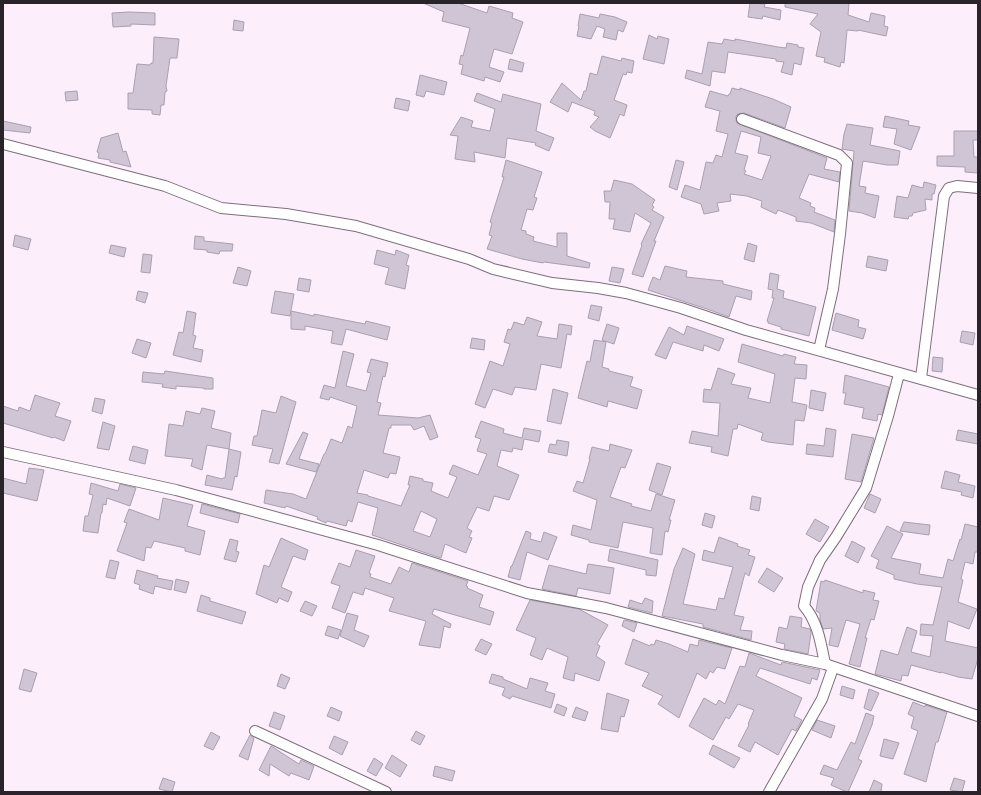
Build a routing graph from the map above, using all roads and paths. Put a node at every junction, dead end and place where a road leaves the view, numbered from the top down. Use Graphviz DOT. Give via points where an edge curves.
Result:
graph roads {
  1 [pos="742,119"];
  2 [pos="3,144"];
  3 [pos="978,188"];
  4 [pos="819,350"];
  5 [pos="899,374"];
  6 [pos="921,378"];
  7 [pos="978,395"];
  8 [pos="3,452"];
  9 [pos="829,666"];
  10 [pos="978,716"];
  11 [pos="255,731"];
  12 [pos="386,792"];
  13 [pos="769,792"];
  1 -- 4 [label="street" via="839,154 847,163 833,289"];
  2 -- 4 [label="street" via="146,180 221,208 286,214 356,226 469,259 493,269 552,283 626,293"];
  3 -- 6 [label="street" via="957,186 949,188 944,196"];
  4 -- 5 [label="street"];
  5 -- 6 [label="street"];
  5 -- 9 [label="street" via="866,488 820,560 808,587 804,606 811,614"];
  6 -- 7 [label="street"];
  8 -- 9 [label="street" via="176,490 378,545 527,593 606,608"];
  9 -- 10 [label="street"];
  9 -- 13 [label="street" via="822,699"];
  11 -- 12 [label="street"];
}
